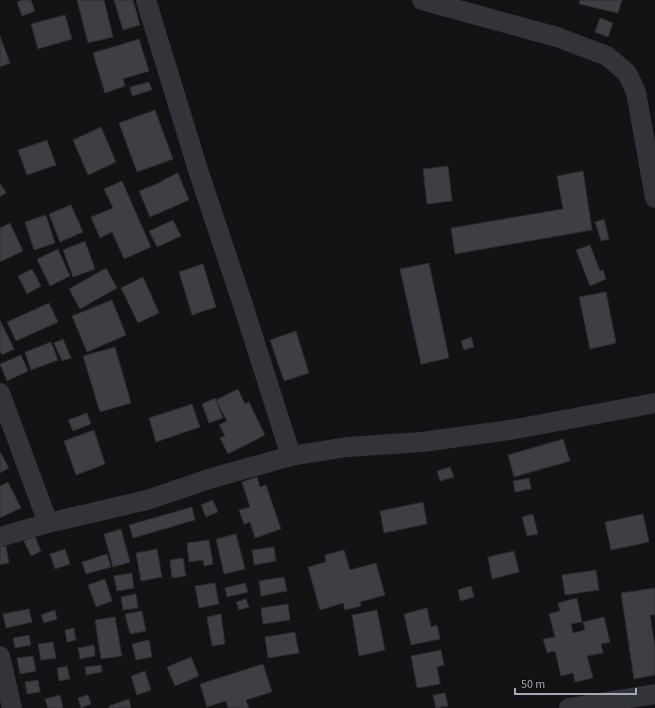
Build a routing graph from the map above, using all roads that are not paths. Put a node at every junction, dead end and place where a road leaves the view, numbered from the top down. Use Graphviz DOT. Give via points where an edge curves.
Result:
graph roads {
  1 [pos="146,0"];
  2 [pos="422,0"];
  3 [pos="655,198"];
  4 [pos="0,393"];
  5 [pos="655,403"];
  6 [pos="292,456"];
  7 [pos="48,523"];
  8 [pos="0,537"];
  9 [pos="0,656"];
  10 [pos="655,694"];
  11 [pos="12,708"];
  12 [pos="569,708"];
  1 -- 6 [label="street" via="199,173"];
  2 -- 3 [label="street" via="557,37 607,56 627,73 636,92"];
  4 -- 7 [label="street"];
  5 -- 6 [label="street" via="510,430 422,442 348,447"];
  6 -- 7 [label="street" via="212,478 147,500"];
  7 -- 8 [label="street"];
  9 -- 11 [label="street"];
  10 -- 12 [label="street"];
}
